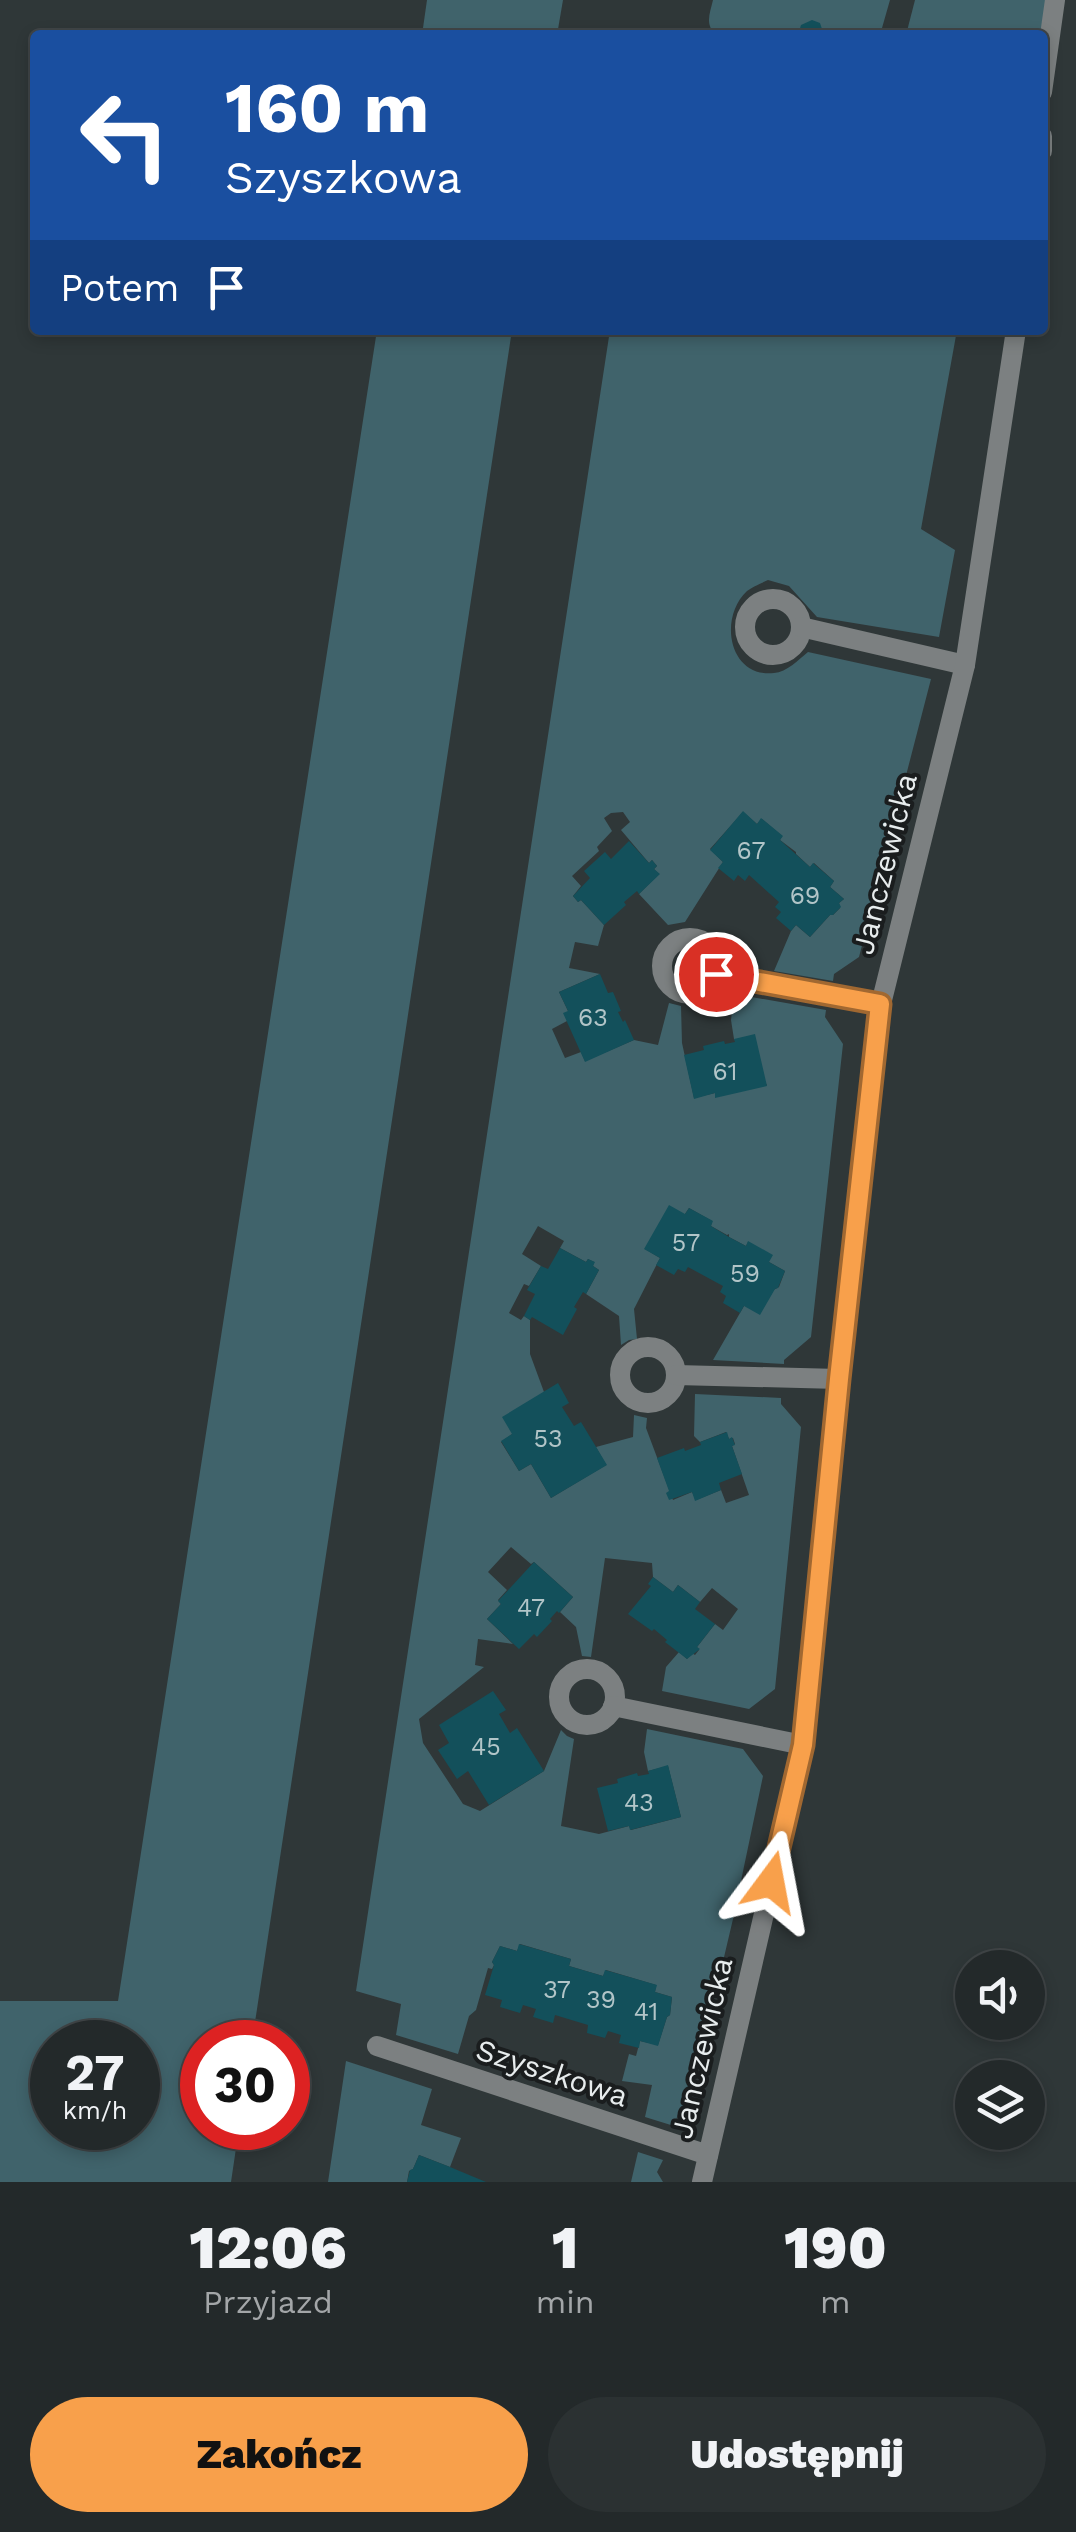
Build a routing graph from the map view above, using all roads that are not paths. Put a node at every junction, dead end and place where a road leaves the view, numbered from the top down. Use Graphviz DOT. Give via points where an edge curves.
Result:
graph roads {
  1 [pos="1055,0"];
  2 [pos="1048,50"];
  3 [pos="1015,335"];
  4 [pos="800,627"];
  5 [pos="965,665"];
  6 [pos="716,974"];
  7 [pos="880,1004"];
  8 [pos="676,1375"];
  9 [pos="839,1379"];
  10 [pos="614,1706"];
  11 [pos="803,1745"];
  12 [pos="377,2046"];
  13 [pos="708,2155"];
  14 [pos="702,2182"];
  1 -- 2 [label="street"];
  3 -- 5 [label="street, Janczewicka"];
  4 -- 5 [label="street"];
  5 -- 7 [label="street, Janczewicka"];
  6 -- 7 [label="street"];
  7 -- 9 [label="street, Janczewicka"];
  8 -- 9 [label="street"];
  9 -- 11 [label="street, Janczewicka"];
  10 -- 11 [label="street"];
  11 -- 13 [label="street, Janczewicka"];
  12 -- 13 [label="street, Szyszkowa"];
  13 -- 14 [label="street, Janczewicka"];
}
